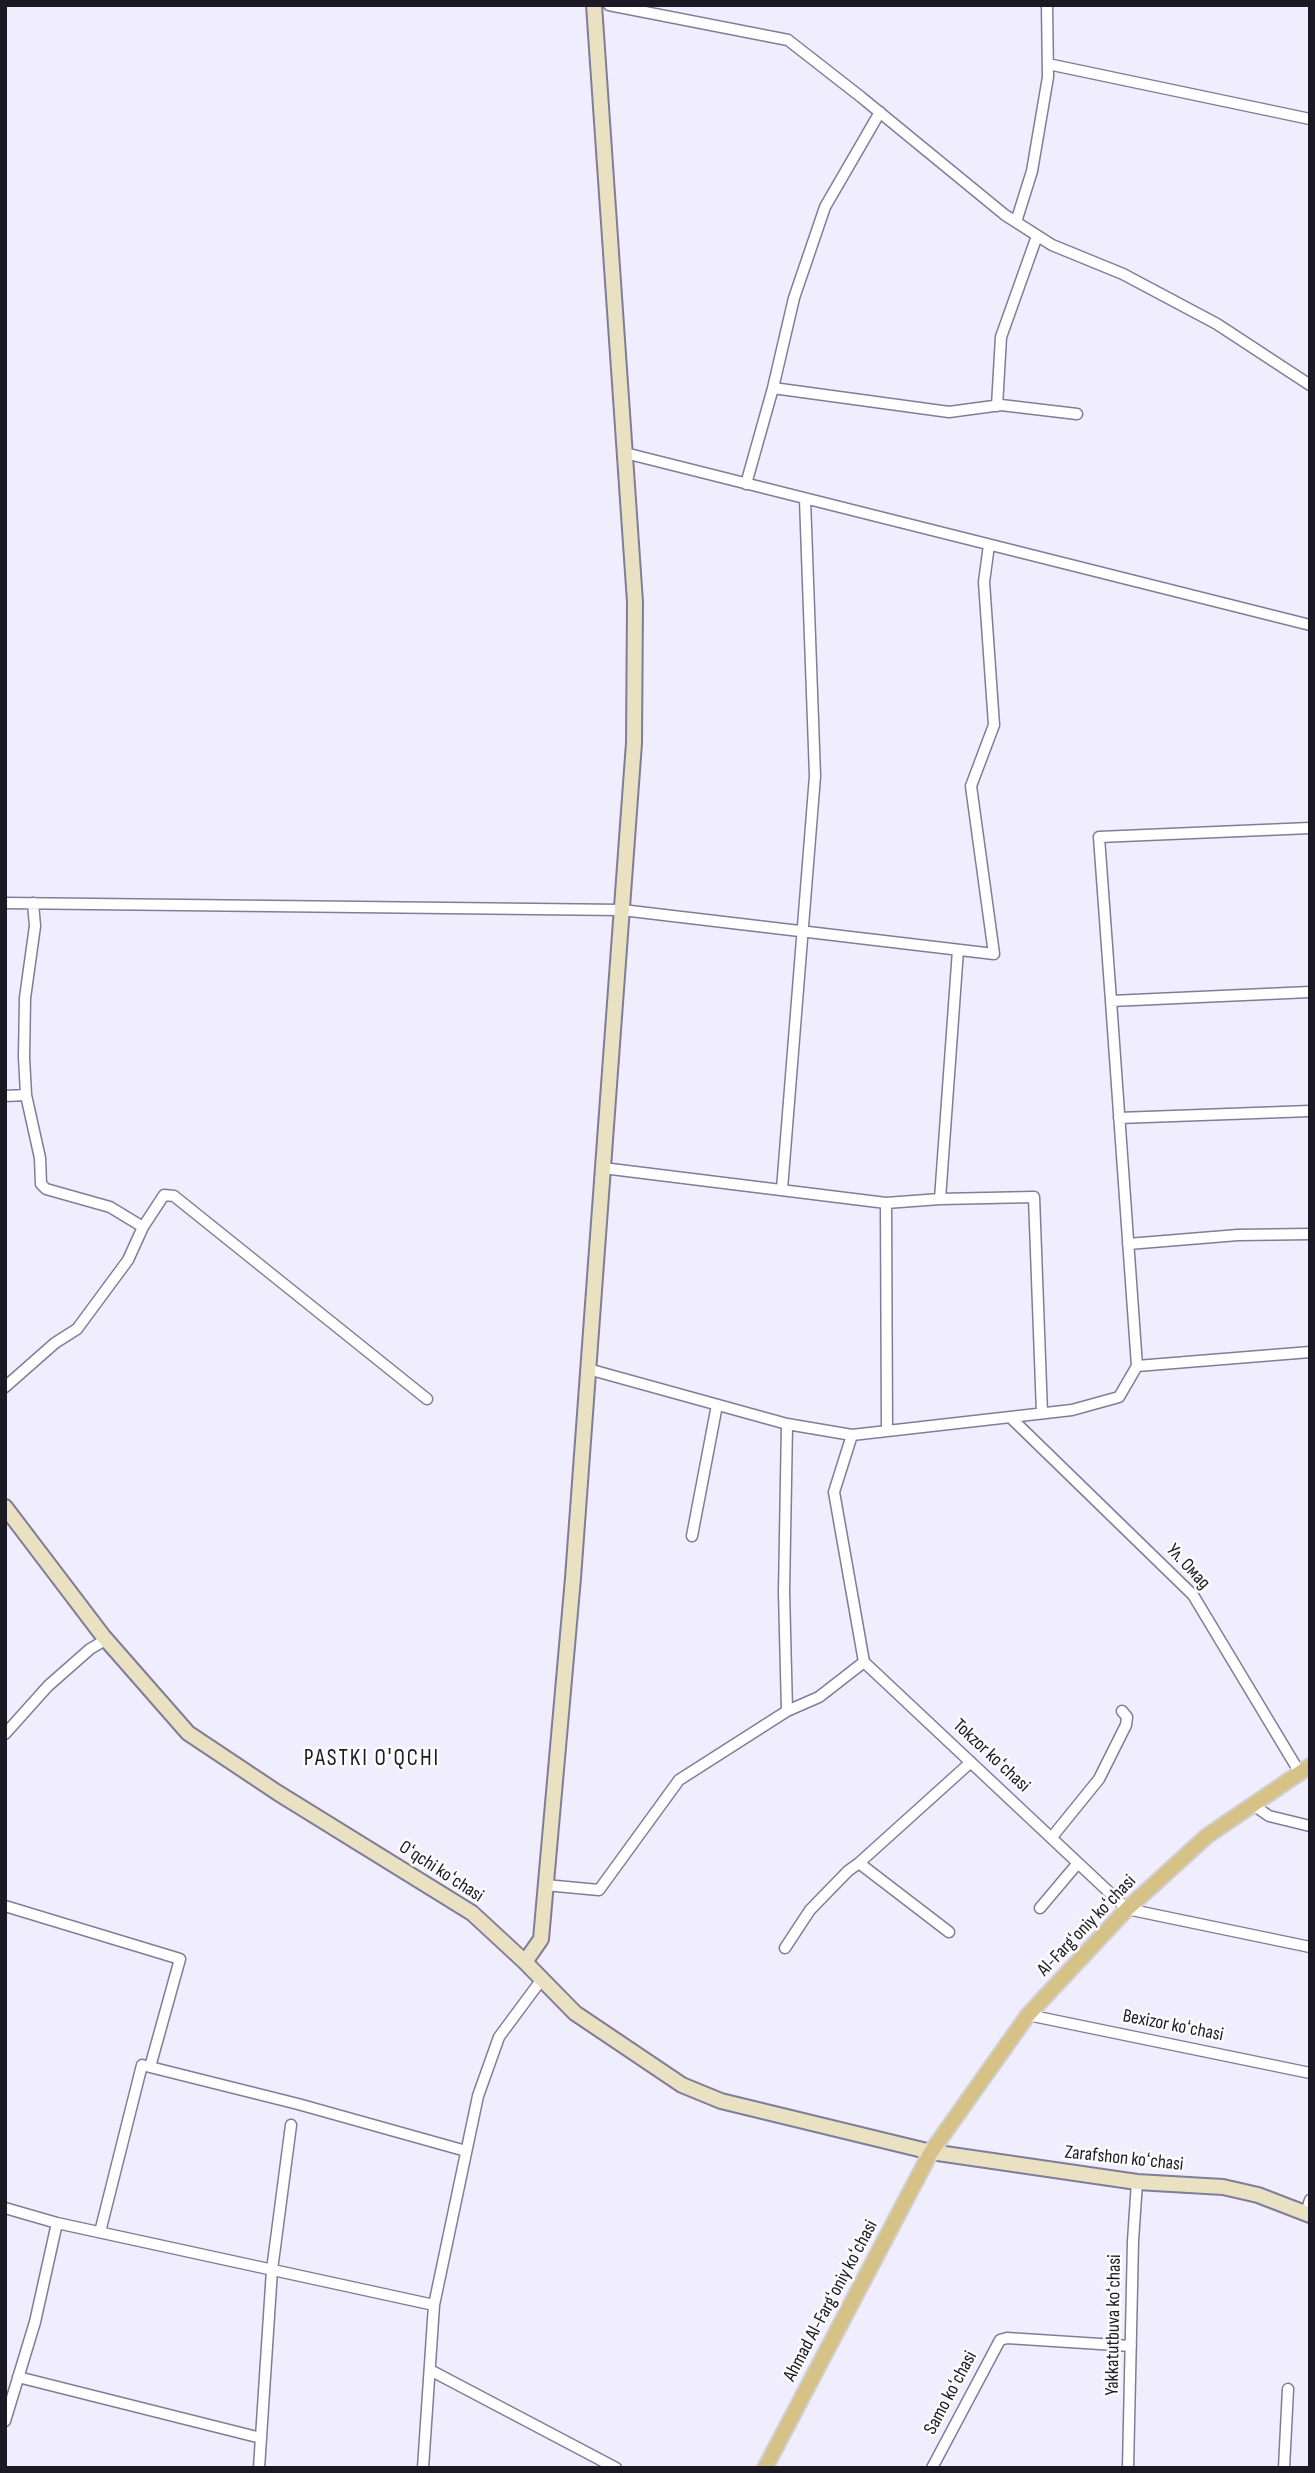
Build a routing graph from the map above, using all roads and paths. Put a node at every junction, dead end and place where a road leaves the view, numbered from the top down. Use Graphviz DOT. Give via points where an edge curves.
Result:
graph roads {
  1 [pos="594,5"];
  2 [pos="609,5"];
  3 [pos="1047,5"];
  4 [pos="1048,64"];
  5 [pos="880,112"];
  6 [pos="1310,119"];
  7 [pos="1016,222"];
  8 [pos="1037,236"];
  9 [pos="1310,384"];
  10 [pos="774,388"];
  11 [pos="997,405"];
  12 [pos="1077,414"];
  13 [pos="625,453"];
  14 [pos="746,484"];
  15 [pos="805,499"];
  16 [pos="989,545"];
  17 [pos="1310,625"];
  18 [pos="1310,828"];
  19 [pos="5,903"];
  20 [pos="33,903"];
  21 [pos="622,910"];
  22 [pos="803,932"];
  23 [pos="958,950"];
  24 [pos="1310,992"];
  25 [pos="1111,1001"];
  26 [pos="26,1095"];
  27 [pos="5,1096"];
  28 [pos="1310,1111"];
  29 [pos="1119,1118"];
  30 [pos="603,1168"];
  31 [pos="782,1189"];
  32 [pos="940,1199"];
  33 [pos="886,1203"];
  34 [pos="143,1227"];
  35 [pos="1310,1234"];
  36 [pos="1128,1244"];
  37 [pos="1310,1352"];
  38 [pos="1137,1366"];
  39 [pos="588,1369"];
  40 [pos="5,1387"];
  41 [pos="427,1399"];
  42 [pos="717,1405"];
  43 [pos="1042,1413"];
  44 [pos="1010,1417"];
  45 [pos="787,1424"];
  46 [pos="887,1431"];
  47 [pos="852,1435"];
  48 [pos="5,1507"];
  49 [pos="692,1536"];
  50 [pos="107,1639"];
  51 [pos="864,1662"];
  52 [pos="787,1711"];
  53 [pos="1122,1711"];
  54 [pos="5,1734"];
  55 [pos="971,1762"];
  56 [pos="1305,1769"];
  57 [pos="1253,1805"];
  58 [pos="1310,1826"];
  59 [pos="1052,1837"];
  60 [pos="859,1863"];
  61 [pos="1078,1863"];
  62 [pos="545,1885"];
  63 [pos="5,1906"];
  64 [pos="1040,1908"];
  65 [pos="1128,1909"];
  66 [pos="949,1932"];
  67 [pos="1310,1947"];
  68 [pos="785,1948"];
  69 [pos="525,1962"];
  70 [pos="542,1979"];
  71 [pos="1028,2015"];
  72 [pos="150,2067"];
  73 [pos="1310,2073"];
  74 [pos="290,2125"];
  75 [pos="466,2151"];
  76 [pos="931,2152"];
  77 [pos="1137,2182"];
  78 [pos="5,2208"];
  79 [pos="1308,2210"];
  80 [pos="57,2223"];
  81 [pos="100,2232"];
  82 [pos="272,2270"];
  83 [pos="434,2305"];
  84 [pos="1131,2346"];
  85 [pos="430,2370"];
  86 [pos="18,2377"];
  87 [pos="1288,2389"];
  88 [pos="5,2421"];
  89 [pos="261,2438"];
  90 [pos="259,2468"];
  91 [pos="423,2468"];
  92 [pos="616,2468"];
  93 [pos="765,2468"];
  94 [pos="932,2468"];
  95 [pos="1128,2468"];
  96 [pos="1284,2468"];
  1 -- 13 [label="street"];
  2 -- 5 [label="street" via="788,40"];
  3 -- 4 [label="street"];
  4 -- 6 [label="street"];
  4 -- 7 [label="street" via="1032,172"];
  5 -- 7 [label="street"];
  5 -- 10 [label="street" via="825,206 794,298"];
  7 -- 8 [label="street"];
  8 -- 9 [label="street" via="1123,274 1217,324"];
  8 -- 11 [label="street" via="1001,337"];
  10 -- 11 [label="street" via="949,412"];
  10 -- 14 [label="street"];
  11 -- 12 [label="street"];
  13 -- 14 [label="street"];
  13 -- 21 [label="street" via="635,615 634,743"];
  14 -- 15 [label="street"];
  15 -- 16 [label="street"];
  15 -- 22 [label="street" via="816,776"];
  16 -- 17 [label="street"];
  16 -- 23 [label="street" via="984,582 994,725 971,786 994,954"];
  18 -- 25 [label="street" via="1099,836"];
  19 -- 20 [label="street"];
  20 -- 21 [label="street"];
  20 -- 26 [label="street" via="35,926 24,998"];
  21 -- 22 [label="street"];
  21 -- 30 [label="street"];
  22 -- 23 [label="street"];
  22 -- 31 [label="street"];
  23 -- 32 [label="street"];
  24 -- 25 [label="street"];
  25 -- 29 [label="street"];
  26 -- 27 [label="street"];
  26 -- 34 [label="street" via="41,1184 110,1207"];
  28 -- 29 [label="street"];
  29 -- 36 [label="street"];
  30 -- 31 [label="street"];
  30 -- 39 [label="street"];
  31 -- 33 [label="street"];
  32 -- 33 [label="street"];
  32 -- 43 [label="street" via="1034,1197"];
  33 -- 46 [label="street"];
  34 -- 40 [label="street" via="128,1260 77,1329"];
  34 -- 41 [label="street" via="164,1195 174,1196"];
  35 -- 36 [label="street"];
  36 -- 38 [label="street"];
  37 -- 38 [label="street"];
  38 -- 43 [label="street" via="1119,1397"];
  39 -- 42 [label="street"];
  39 -- 62 [label="street"];
  42 -- 45 [label="street"];
  42 -- 49 [label="street"];
  43 -- 44 [label="street"];
  44 -- 46 [label="street"];
  44 -- 56 [label="street, Ул. Омад" via="1193,1595"];
  45 -- 47 [label="street"];
  45 -- 52 [label="street"];
  46 -- 47 [label="street"];
  47 -- 51 [label="street" via="834,1492"];
  48 -- 50 [label="street, Oʻqchi koʻchasi"];
  50 -- 54 [label="street" via="48,1686"];
  50 -- 69 [label="street, Oʻqchi koʻchasi" via="188,1733 472,1913"];
  51 -- 52 [label="street" via="819,1697"];
  51 -- 55 [label="street, Tokzor koʻchasi"];
  52 -- 62 [label="street" via="679,1780 598,1889"];
  53 -- 59 [label="street" via="1126,1725 1099,1779"];
  55 -- 59 [label="street, Tokzor koʻchasi"];
  55 -- 60 [label="street"];
  56 -- 57 [label="main road, Al-Fargʻoniy koʻchasi"];
  57 -- 58 [label="street" via="1269,1816"];
  57 -- 65 [label="main road, Al-Fargʻoniy koʻchasi" via="1207,1836"];
  59 -- 61 [label="street, Tokzor koʻchasi"];
  60 -- 66 [label="street"];
  60 -- 68 [label="street" via="810,1910"];
  61 -- 64 [label="street"];
  61 -- 65 [label="street, Tokzor koʻchasi"];
  62 -- 69 [label="street" via="541,1939"];
  63 -- 72 [label="street" via="180,1959"];
  65 -- 67 [label="street"];
  65 -- 71 [label="main road, Al-Fargʻoniy koʻchasi"];
  69 -- 70 [label="street, Oʻqchi koʻchasi"];
  70 -- 75 [label="street" via="499,2037 478,2096"];
  70 -- 76 [label="street, Oʻqchi koʻchasi" via="575,2013 682,2085 721,2101"];
  71 -- 73 [label="street, Bexizor koʻchasi"];
  71 -- 76 [label="main road, Al-Fargʻoniy koʻchasi"];
  72 -- 75 [label="street"];
  72 -- 81 [label="street" via="142,2065"];
  74 -- 82 [label="street"];
  75 -- 83 [label="street"];
  76 -- 77 [label="street, Zarafshon koʻchasi"];
  76 -- 93 [label="main road, Ahmad Al-Fargʻoniy koʻchasi"];
  77 -- 79 [label="street, Zarafshon koʻchasi" via="1223,2187"];
  77 -- 84 [label="street, Yakkatutbuva koʻchasi"];
  78 -- 80 [label="street"];
  80 -- 81 [label="street"];
  80 -- 86 [label="street"];
  81 -- 82 [label="street"];
  82 -- 83 [label="street"];
  82 -- 89 [label="street"];
  83 -- 85 [label="street"];
  84 -- 94 [label="street, Samo koʻchasi" via="1000,2340"];
  84 -- 95 [label="street, Yakkatutbuva koʻchasi"];
  85 -- 91 [label="street"];
  85 -- 92 [label="street"];
  86 -- 88 [label="street"];
  86 -- 89 [label="street"];
  87 -- 96 [label="street"];
  89 -- 90 [label="street"];
}
